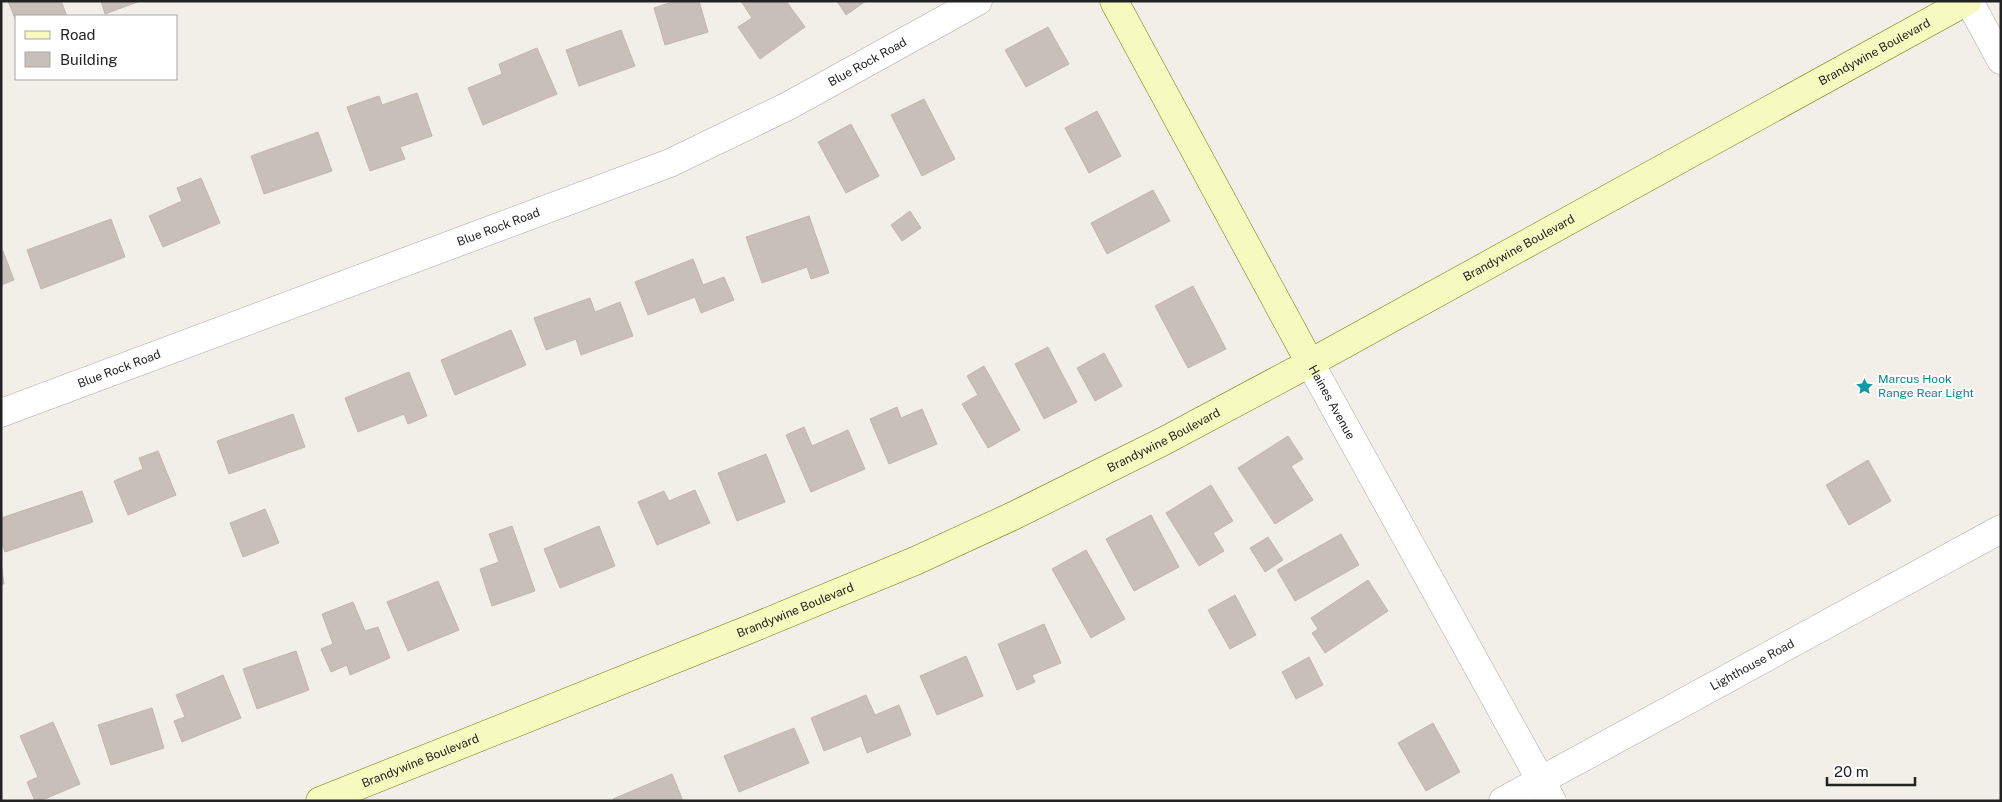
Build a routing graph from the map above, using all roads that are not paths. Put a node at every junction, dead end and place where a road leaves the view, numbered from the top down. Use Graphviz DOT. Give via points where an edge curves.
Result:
graph roads {
  1 [pos="978,1"];
  2 [pos="1114,1"];
  3 [pos="1968,1"];
  4 [pos="2001,60"];
  5 [pos="1310,363"];
  6 [pos="1,413"];
  7 [pos="2001,528"];
  8 [pos="1546,790"];
  9 [pos="320,801"];
  10 [pos="1503,801"];
  1 -- 6 [label="street, Blue Rock Road" via="788,106 670,164"];
  2 -- 5 [label="street, Haines Avenue"];
  3 -- 4 [label="street"];
  3 -- 5 [label="street, Brandywine Boulevard"];
  5 -- 8 [label="street, Haines Avenue"];
  5 -- 9 [label="street, Brandywine Boulevard" via="1164,441 915,561"];
  7 -- 8 [label="street, Lighthouse Road"];
  8 -- 10 [label="street, Lighthouse Road"];
}
